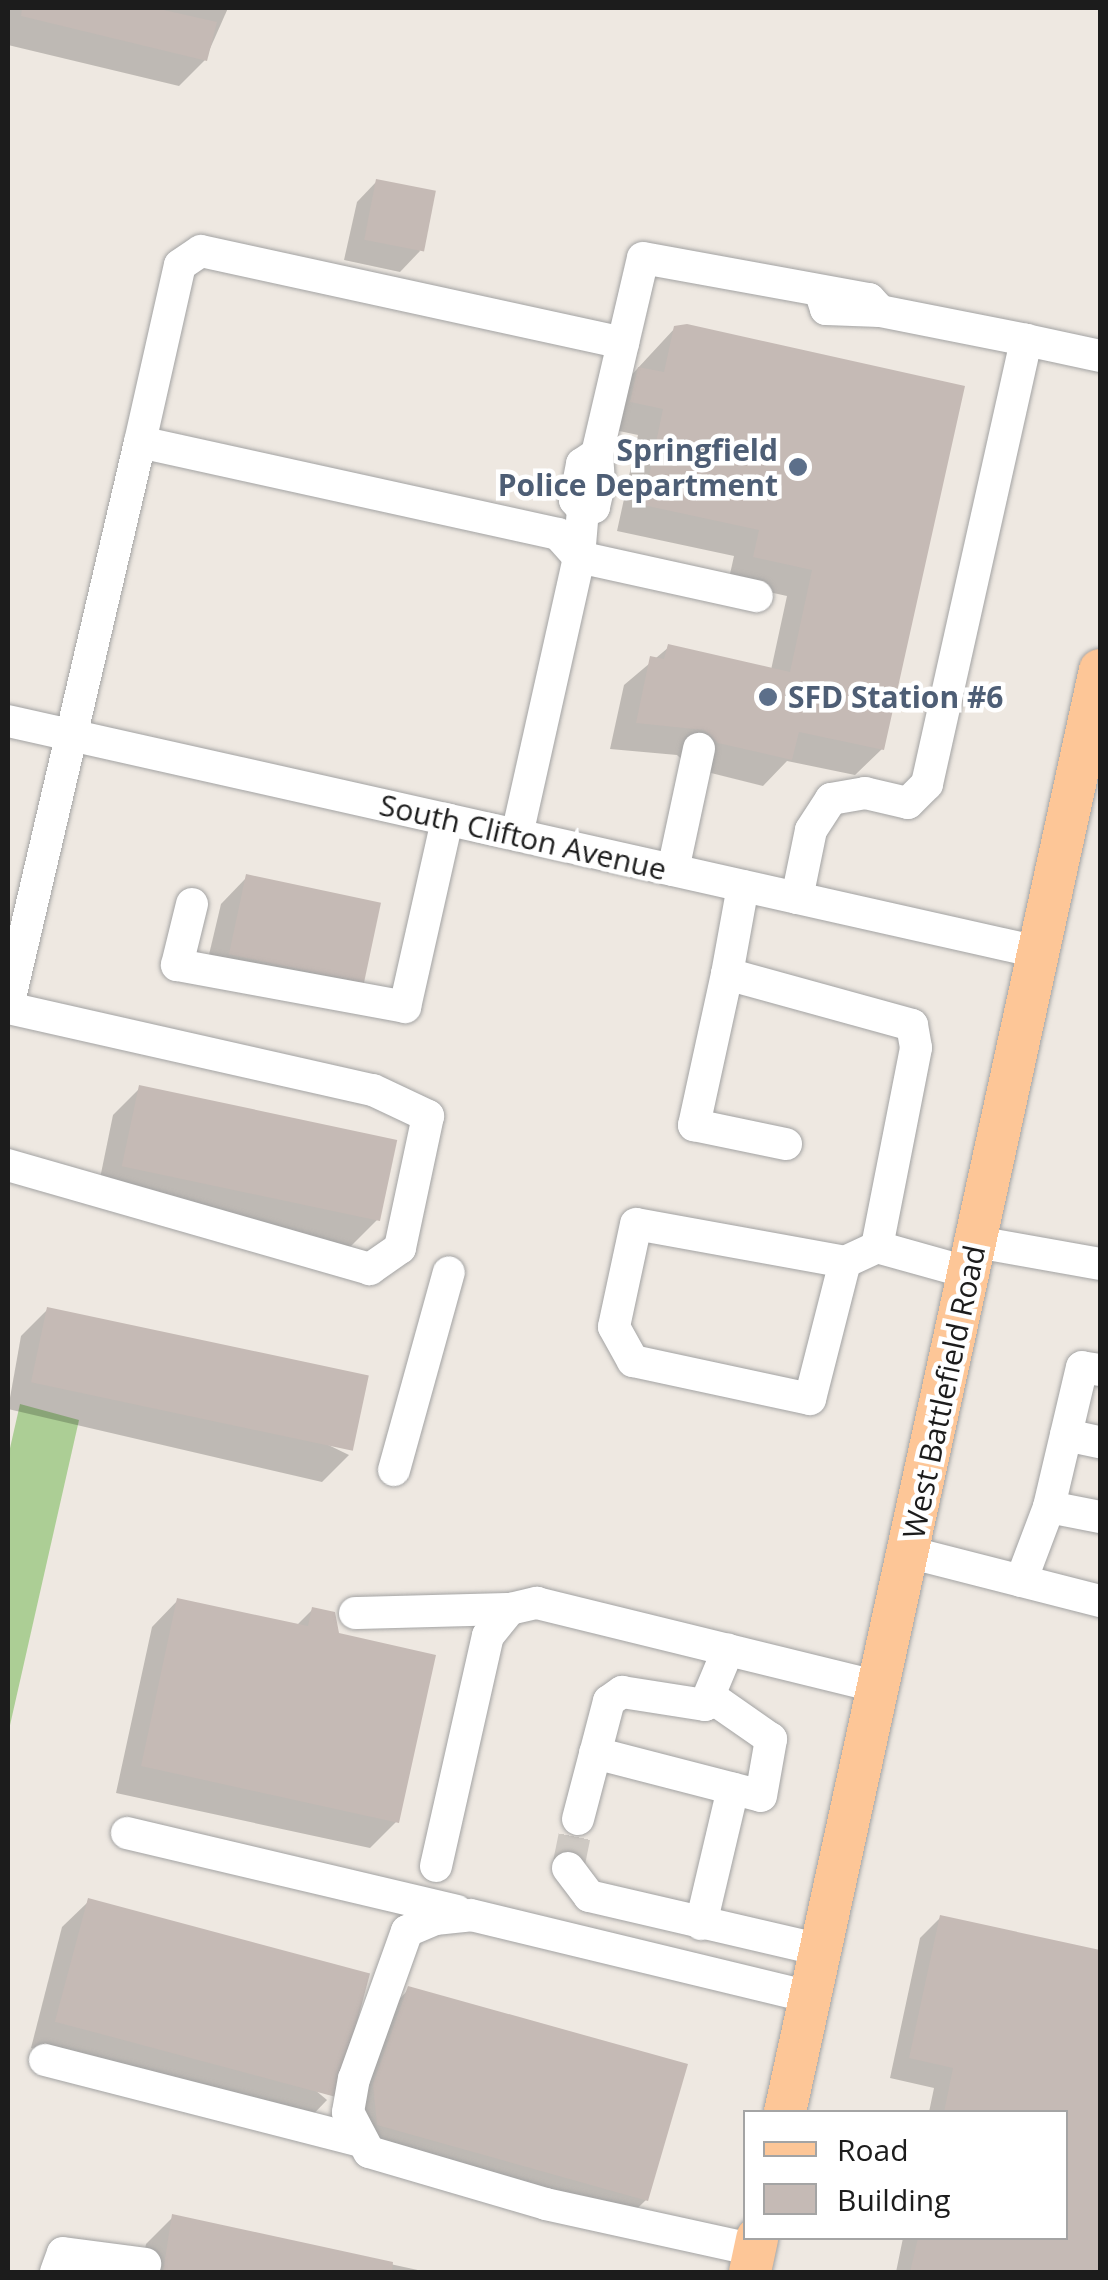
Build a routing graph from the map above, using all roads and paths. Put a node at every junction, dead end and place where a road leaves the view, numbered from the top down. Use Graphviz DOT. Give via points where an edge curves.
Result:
graph roads {
  1 [pos="1026,340"];
  2 [pos="623,343"];
  3 [pos="1100,356"];
  4 [pos="140,442"];
  5 [pos="578,557"];
  6 [pos="756,596"];
  7 [pos="1100,670"];
  8 [pos="8,721"];
  9 [pos="71,736"];
  10 [pos="699,749"];
  11 [pos="447,820"];
  12 [pos="518,836"];
  13 [pos="673,870"];
  14 [pos="743,886"];
  15 [pos="797,898"];
  16 [pos="192,904"];
  17 [pos="1038,952"];
  18 [pos="727,974"];
  19 [pos="8,1007"];
  20 [pos="786,1144"];
  21 [pos="8,1165"];
  22 [pos="877,1247"];
  23 [pos="973,1258"];
  24 [pos="845,1262"];
  25 [pos="1100,1264"];
  26 [pos="449,1272"];
  27 [pos="1100,1370"];
  28 [pos="1066,1435"];
  29 [pos="1100,1442"];
  30 [pos="394,1470"];
  31 [pos="1050,1507"];
  32 [pos="1100,1517"];
  33 [pos="908,1552"];
  34 [pos="1021,1581"];
  35 [pos="1100,1601"];
  36 [pos="510,1609"];
  37 [pos="355,1613"];
  38 [pos="728,1650"];
  39 [pos="879,1687"];
  40 [pos="714,1700"];
  41 [pos="595,1752"];
  42 [pos="733,1789"];
  43 [pos="578,1818"];
  44 [pos="128,1833"];
  45 [pos="436,1866"];
  46 [pos="568,1868"];
  47 [pos="471,1915"];
  48 [pos="695,1922"];
  49 [pos="821,1950"];
  50 [pos="810,1997"];
  51 [pos="45,2060"];
  52 [pos="785,2110"];
  53 [pos="357,2140"];
  54 [pos="754,2253"];
  55 [pos="144,2264"];
  56 [pos="56,2272"];
  1 -- 2 [label="street" via="880,311 826,309 822,297 643,258"];
  1 -- 3 [label="street"];
  1 -- 15 [label="street" via="927,784 908,803 865,793 831,799 811,830"];
  2 -- 4 [label="street" via="201,250 180,265"];
  2 -- 5 [label="street" via="597,454 599,486 594,507 584,509"];
  4 -- 5 [label="street" via="558,534"];
  4 -- 9 [label="street"];
  5 -- 6 [label="street"];
  5 -- 12 [label="street"];
  7 -- 17 [label="main road, West Battlefield Road"];
  8 -- 9 [label="street, South Clifton Avenue"];
  9 -- 11 [label="street, South Clifton Avenue"];
  9 -- 19 [label="street"];
  10 -- 13 [label="street"];
  11 -- 12 [label="street, South Clifton Avenue"];
  11 -- 16 [label="street" via="405,1008 177,965"];
  12 -- 13 [label="street, South Clifton Avenue"];
  13 -- 14 [label="street, South Clifton Avenue"];
  14 -- 15 [label="street, South Clifton Avenue"];
  14 -- 18 [label="street"];
  15 -- 17 [label="street, South Clifton Avenue"];
  17 -- 23 [label="main road, West Battlefield Road"];
  18 -- 20 [label="street" via="694,1124"];
  18 -- 22 [label="street" via="912,1025 916,1048"];
  19 -- 21 [label="street" via="373,1090 428,1116 400,1248 370,1269"];
  22 -- 23 [label="street"];
  22 -- 24 [label="street"];
  23 -- 25 [label="street"];
  23 -- 33 [label="main road, West Battlefield Road"];
  24 -- 24 [label="street" via="810,1399 633,1361 614,1327 636,1224"];
  26 -- 30 [label="street"];
  27 -- 28 [label="street" via="1082,1367"];
  28 -- 29 [label="street"];
  28 -- 31 [label="street"];
  31 -- 32 [label="street"];
  31 -- 34 [label="street"];
  33 -- 34 [label="street"];
  33 -- 39 [label="main road, West Battlefield Road"];
  34 -- 35 [label="street"];
  36 -- 37 [label="street"];
  36 -- 38 [label="street" via="537,1603"];
  36 -- 45 [label="street" via="488,1636"];
  38 -- 39 [label="street"];
  38 -- 40 [label="street"];
  39 -- 49 [label="main road, West Battlefield Road"];
  40 -- 41 [label="street" via="622,1692 609,1701"];
  40 -- 42 [label="street" via="771,1739 761,1796"];
  41 -- 42 [label="street"];
  41 -- 43 [label="street"];
  42 -- 48 [label="street"];
  44 -- 47 [label="street"];
  46 -- 48 [label="street" via="589,1896"];
  47 -- 50 [label="street"];
  47 -- 53 [label="street" via="407,1931 354,2080 348,2112"];
  48 -- 49 [label="street"];
  49 -- 50 [label="main road, West Battlefield Road"];
  50 -- 52 [label="main road, West Battlefield Road"];
  51 -- 53 [label="street"];
  53 -- 54 [label="street" via="369,2152 546,2204"];
  55 -- 56 [label="street" via="63,2253"];
}
